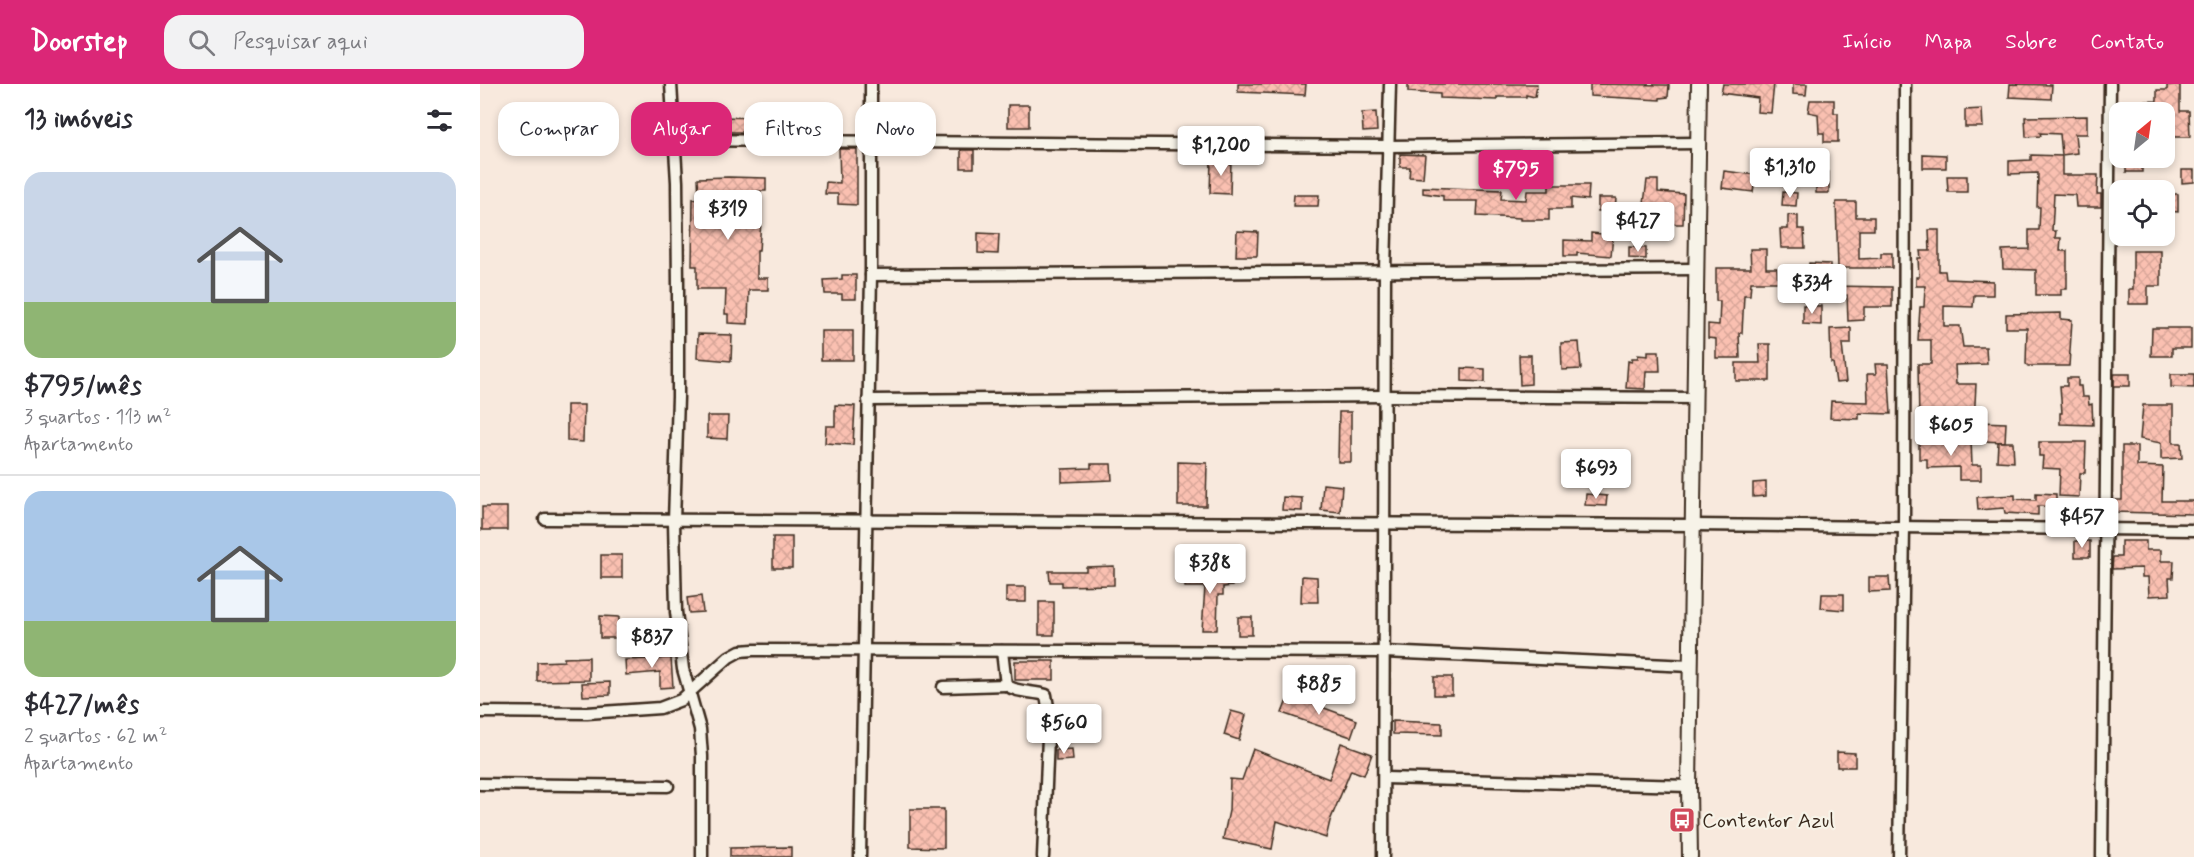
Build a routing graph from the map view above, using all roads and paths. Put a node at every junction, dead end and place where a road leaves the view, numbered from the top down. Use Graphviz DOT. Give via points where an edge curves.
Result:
graph roads {
  1 [pos="671,84"];
  2 [pos="871,84"];
  3 [pos="1390,84"];
  4 [pos="1699,84"];
  5 [pos="1905,84"];
  6 [pos="2110,84"];
  7 [pos="672,102"];
  8 [pos="871,102"];
  9 [pos="732,140"];
  10 [pos="855,140"];
  11 [pos="936,141"];
  12 [pos="1699,143"];
  13 [pos="1388,146"];
  14 [pos="674,156"];
  15 [pos="870,156"];
  16 [pos="1697,269"];
  17 [pos="1385,270"];
  18 [pos="871,275"];
  19 [pos="1385,396"];
  20 [pos="1694,398"];
  21 [pos="868,400"];
  22 [pos="545,519"];
  23 [pos="866,520"];
  24 [pos="675,521"];
  25 [pos="1385,525"];
  26 [pos="1693,525"];
  27 [pos="1904,528"];
  28 [pos="2106,530"];
  29 [pos="2194,530"];
  30 [pos="863,649"];
  31 [pos="1002,651"];
  32 [pos="1384,652"];
  33 [pos="1690,666"];
  34 [pos="1006,685"];
  35 [pos="943,687"];
  36 [pos="689,693"];
  37 [pos="480,712"];
  38 [pos="1385,778"];
  39 [pos="480,784"];
  40 [pos="668,786"];
  41 [pos="1689,786"];
  42 [pos="702,857"];
  43 [pos="860,857"];
  44 [pos="1043,857"];
  45 [pos="1383,857"];
  46 [pos="1690,857"];
  47 [pos="1899,857"];
  48 [pos="2102,857"];
  1 -- 7 [label="street"];
  2 -- 8 [label="street"];
  3 -- 13 [label="street"];
  4 -- 12 [label="street"];
  5 -- 27 [label="street"];
  6 -- 28 [label="street"];
  9 -- 10 [label="street"];
  11 -- 13 [label="street"];
  12 -- 13 [label="street"];
  12 -- 16 [label="street"];
  13 -- 17 [label="street"];
  14 -- 24 [label="street" via="678,386"];
  15 -- 18 [label="street"];
  16 -- 17 [label="street"];
  16 -- 20 [label="street"];
  17 -- 18 [label="street"];
  17 -- 19 [label="street"];
  18 -- 21 [label="street"];
  19 -- 20 [label="street"];
  19 -- 21 [label="street"];
  19 -- 25 [label="street"];
  20 -- 26 [label="street"];
  21 -- 23 [label="street"];
  22 -- 24 [label="street"];
  23 -- 24 [label="street"];
  23 -- 25 [label="street"];
  23 -- 30 [label="street"];
  24 -- 36 [label="street" via="678,643"];
  25 -- 26 [label="street"];
  25 -- 32 [label="street"];
  26 -- 27 [label="street"];
  26 -- 33 [label="street"];
  27 -- 28 [label="street"];
  27 -- 47 [label="street"];
  28 -- 29 [label="street"];
  28 -- 48 [label="street"];
  30 -- 31 [label="street"];
  30 -- 36 [label="street" via="740,651"];
  30 -- 43 [label="street"];
  31 -- 32 [label="street"];
  31 -- 34 [label="street"];
  32 -- 33 [label="street"];
  32 -- 38 [label="street"];
  33 -- 41 [label="street"];
  34 -- 35 [label="street"];
  34 -- 44 [label="street" via="1013,690 1046,695 1049,713"];
  36 -- 37 [label="street" via="673,705 660,708 587,713"];
  36 -- 42 [label="street" via="700,729"];
  38 -- 41 [label="street"];
  38 -- 45 [label="street"];
  39 -- 40 [label="street"];
  41 -- 46 [label="street"];
}
